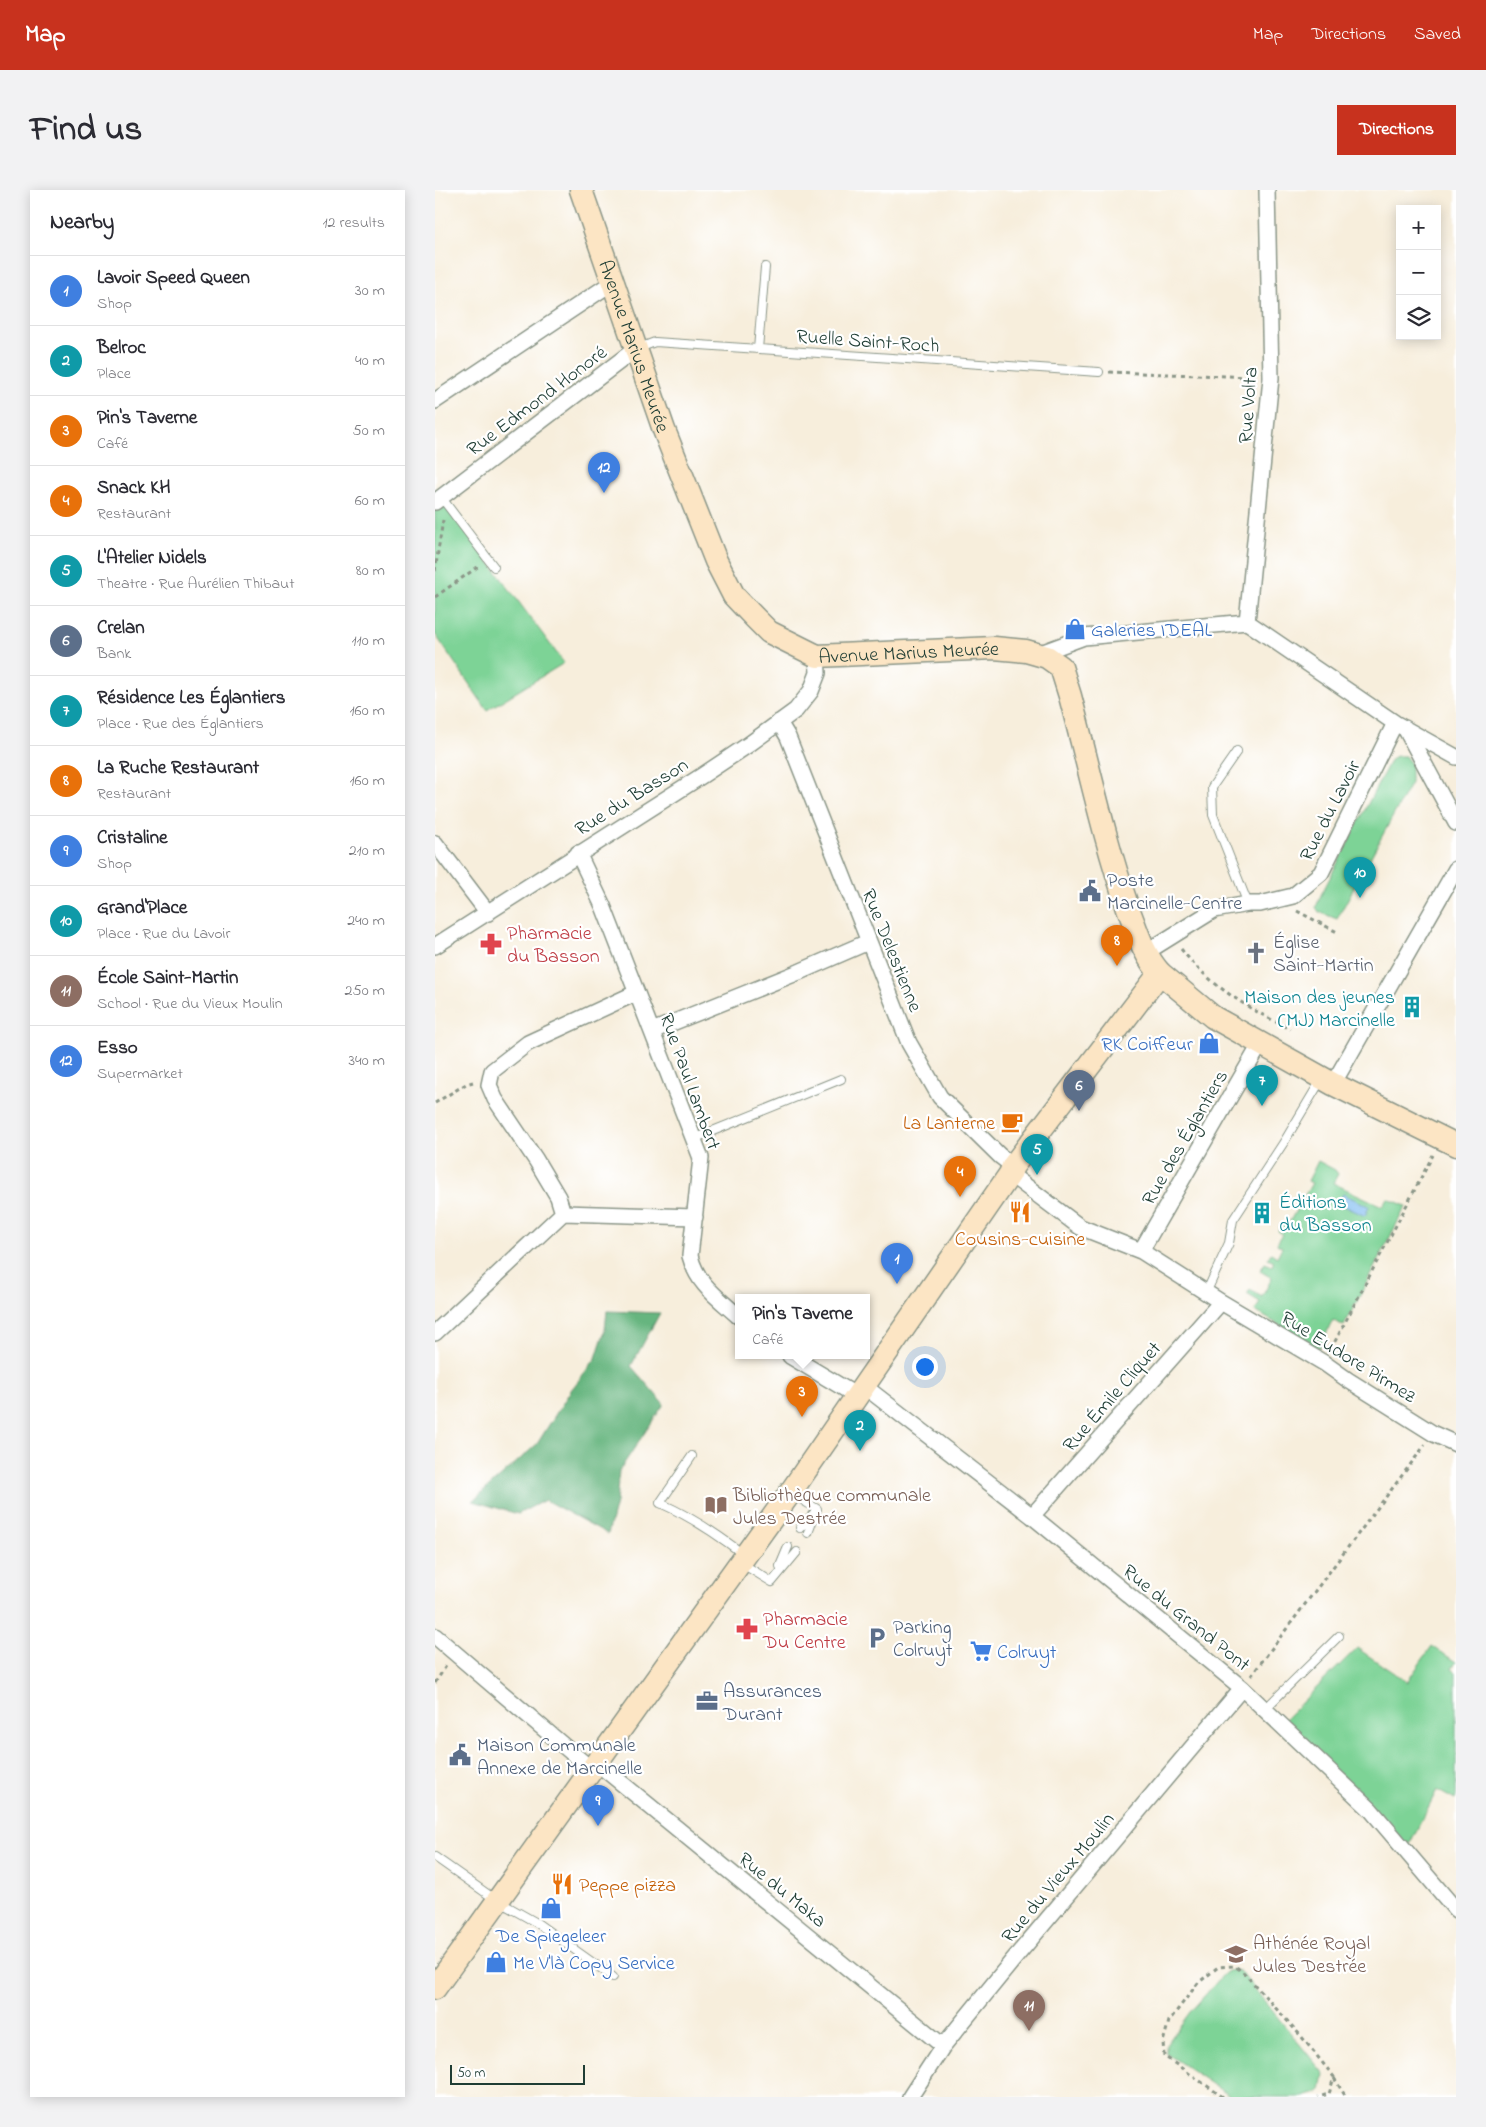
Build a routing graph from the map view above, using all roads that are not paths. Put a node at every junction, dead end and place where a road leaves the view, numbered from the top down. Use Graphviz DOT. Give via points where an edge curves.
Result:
graph roads {
  1 [pos="581,190"];
  2 [pos="1267,190"];
  3 [pos="765,267"];
  4 [pos="613,282"];
  5 [pos="637,348"];
  6 [pos="758,349"];
  7 [pos="1099,372"];
  8 [pos="435,401"];
  9 [pos="441,500"];
  10 [pos="494,567"];
  11 [pos="1247,622"];
  12 [pos="1038,654"];
  13 [pos="817,656"];
  14 [pos="779,722"];
  15 [pos="1400,725"];
  16 [pos="1237,751"];
  17 [pos="1456,757"];
  18 [pos="1456,823"];
  19 [pos="435,843"];
  20 [pos="578,853"];
  21 [pos="1456,869"];
  22 [pos="1248,904"];
  23 [pos="488,913"];
  24 [pos="868,942"];
  25 [pos="435,946"];
  26 [pos="1145,953"];
  27 [pos="1159,973"];
  28 [pos="636,993"];
  29 [pos="652,1031"];
  30 [pos="1261,1043"];
  31 [pos="841,1079"];
  32 [pos="1327,1081"];
  33 [pos="693,1139"];
  34 [pos="1450,1142"];
  35 [pos="1012,1170"];
  36 [pos="563,1213"];
  37 [pos="695,1217"];
  38 [pos="1141,1251"];
  39 [pos="1207,1293"];
  40 [pos="1221,1302"];
  41 [pos="735,1313"];
  42 [pos="435,1333"];
  43 [pos="796,1359"];
  44 [pos="861,1391"];
  45 [pos="1456,1444"];
  46 [pos="692,1456"];
  47 [pos="790,1493"];
  48 [pos="817,1508"];
  49 [pos="1031,1516"];
  50 [pos="800,1528"];
  51 [pos="808,1533"];
  52 [pos="789,1547"];
  53 [pos="797,1552"];
  54 [pos="742,1558"];
  55 [pos="778,1573"];
  56 [pos="435,1636"];
  57 [pos="1339,1636"];
  58 [pos="1242,1688"];
  59 [pos="1265,1710"];
  60 [pos="594,1766"];
  61 [pos="435,1857"];
  62 [pos="496,1900"];
  63 [pos="1456,1910"];
  64 [pos="613,1977"];
  65 [pos="435,1988"];
  66 [pos="943,2046"];
  67 [pos="911,2097"];
  1 -- 4 [label="main road, Avenue Marius Meurée"];
  2 -- 11 [label="street, Rue Volta" via="1271,378"];
  3 -- 6 [label="lane"];
  4 -- 5 [label="main road, Avenue Marius Meurée"];
  4 -- 8 [label="street"];
  5 -- 6 [label="lane, Ruelle Saint-Roch" via="655,342"];
  5 -- 9 [label="street, Rue Edmond Honoré"];
  5 -- 13 [label="main road, Avenue Marius Meurée" via="664,430 716,561 734,596 769,632"];
  6 -- 7 [label="lane, Ruelle Saint-Roch"];
  9 -- 10 [label="lane"];
  11 -- 12 [label="street" via="1084,637"];
  11 -- 15 [label="street"];
  12 -- 13 [label="main road, Avenue Marius Meurée" via="994,648"];
  12 -- 26 [label="main road, Avenue Marius Meurée" via="1061,667 1117,875"];
  13 -- 14 [label="street, Rue du Basson" via="818,673 811,690 796,710"];
  14 -- 20 [label="street, Rue du Basson" via="703,775"];
  14 -- 24 [label="street, Rue Delestienne" via="788,737"];
  15 -- 17 [label="street"];
  15 -- 18 [label="street"];
  15 -- 22 [label="street, Rue du Lavoir" via="1321,873 1293,896"];
  16 -- 22 [label="lane" via="1212,787 1213,815"];
  19 -- 23 [label="street"];
  20 -- 23 [label="street, Rue du Basson"];
  20 -- 28 [label="street, Rue Paul Lambert" via="603,906"];
  21 -- 32 [label="street"];
  22 -- 26 [label="street, Rue du Lavoir" via="1214,910"];
  23 -- 25 [label="street, Rue du Basson"];
  24 -- 29 [label="street"];
  24 -- 35 [label="street, Rue Delestienne" via="909,1043 940,1097"];
  26 -- 27 [label="main road, Avenue Marius Meurée"];
  27 -- 30 [label="main road, Avenue Marius Meurée" via="1213,1017"];
  27 -- 35 [label="main road"];
  28 -- 29 [label="street, Rue Paul Lambert"];
  28 -- 36 [label="street" via="528,1043 492,1071 489,1085 495,1099 536,1160"];
  29 -- 33 [label="street, Rue Paul Lambert"];
  30 -- 32 [label="main road, Avenue Marius Meurée"];
  30 -- 38 [label="street, Rue des Églantiers"];
  31 -- 33 [label="lane"];
  32 -- 34 [label="main road, Avenue Marius Meurée"];
  32 -- 39 [label="lane" via="1233,1220 1229,1243"];
  33 -- 37 [label="street, Rue Paul Lambert" via="701,1158"];
  35 -- 38 [label="street, Rue Delestienne" via="1080,1227"];
  35 -- 44 [label="main road"];
  36 -- 37 [label="street"];
  36 -- 42 [label="street"];
  37 -- 41 [label="street, Rue Paul Lambert" via="690,1256 694,1270 704,1285"];
  38 -- 39 [label="street, Rue Eudore Pirmez"];
  39 -- 40 [label="street, Rue Eudore Pirmez"];
  40 -- 45 [label="street, Rue Eudore Pirmez" via="1434,1434"];
  40 -- 49 [label="street, Rue Émile Cliquet"];
  43 -- 44 [label="street"];
  44 -- 47 [label="main road"];
  44 -- 49 [label="street, Rue du Grand Pont"];
  46 -- 54 [label="lane" via="660,1503 715,1533"];
  47 -- 48 [label="lane"];
  47 -- 54 [label="main road"];
  48 -- 50 [label="lane"];
  48 -- 51 [label="lane"];
  49 -- 58 [label="street, Rue du Grand Pont"];
  52 -- 55 [label="lane"];
  53 -- 55 [label="lane"];
  54 -- 55 [label="lane" via="771,1582"];
  54 -- 60 [label="main road"];
  56 -- 60 [label="street, Rue du Maka"];
  57 -- 59 [label="lane"];
  58 -- 59 [label="street, Rue du Grand Pont"];
  58 -- 66 [label="street, Rue du Vieux Moulin"];
  59 -- 63 [label="street, Rue du Grand Pont" via="1371,1810"];
  60 -- 62 [label="main road"];
  60 -- 66 [label="street, Rue du Maka"];
  61 -- 62 [label="lane"];
  62 -- 64 [label="lane" via="537,1923"];
  62 -- 65 [label="main road"];
  66 -- 67 [label="street, Rue du Vieux Moulin"];
}
